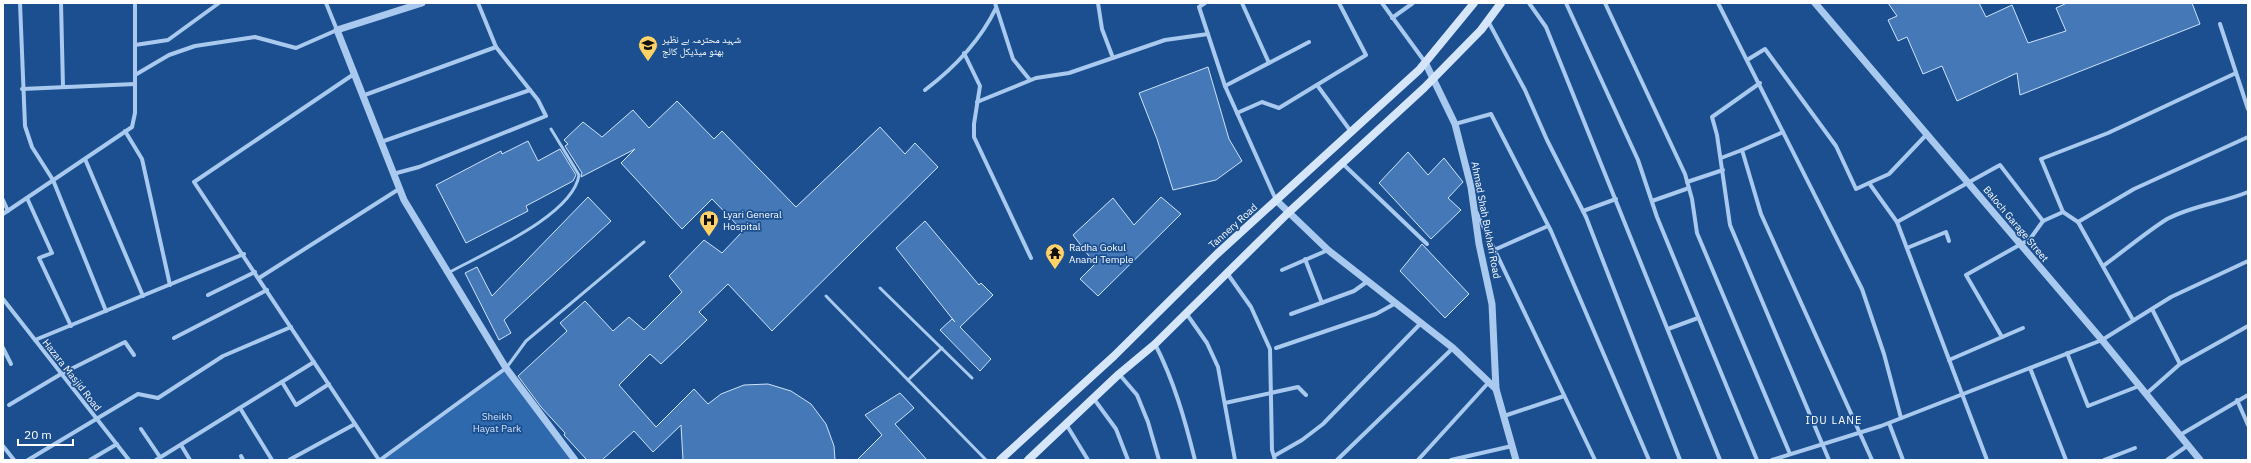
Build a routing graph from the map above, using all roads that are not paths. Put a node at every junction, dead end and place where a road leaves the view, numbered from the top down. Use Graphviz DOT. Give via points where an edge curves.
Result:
graph roads {
  1 [pos="20,3"];
  2 [pos="61,3"];
  3 [pos="135,3"];
  4 [pos="326,3"];
  5 [pos="422,3"];
  6 [pos="478,3"];
  7 [pos="1098,3"];
  8 [pos="1205,3"];
  9 [pos="1242,3"];
  10 [pos="1339,3"];
  11 [pos="1382,3"];
  12 [pos="1413,3"];
  13 [pos="1474,3"];
  14 [pos="1501,3"];
  15 [pos="1530,3"];
  16 [pos="1566,3"];
  17 [pos="1605,3"];
  18 [pos="1718,3"];
  19 [pos="1815,3"];
  20 [pos="217,4"];
  21 [pos="995,5"];
  22 [pos="1392,18"];
  23 [pos="1488,21"];
  24 [pos="2220,24"];
  25 [pos="337,30"];
  26 [pos="1208,34"];
  27 [pos="1309,42"];
  28 [pos="135,45"];
  29 [pos="496,47"];
  30 [pos="964,53"];
  31 [pos="1113,58"];
  32 [pos="1747,60"];
  33 [pos="1425,62"];
  34 [pos="1269,63"];
  35 [pos="2236,73"];
  36 [pos="354,74"];
  37 [pos="135,75"];
  38 [pos="1434,78"];
  39 [pos="1030,80"];
  40 [pos="1760,83"];
  41 [pos="135,84"];
  42 [pos="1317,85"];
  43 [pos="1225,86"];
  44 [pos="63,87"];
  45 [pos="22,89"];
  46 [pos="530,90"];
  47 [pos="925,90"];
  48 [pos="362,96"];
  49 [pos="977,102"];
  50 [pos="2248,109"];
  51 [pos="1237,113"];
  52 [pos="1455,124"];
  53 [pos="551,129"];
  54 [pos="125,131"];
  55 [pos="1783,132"];
  56 [pos="1352,133"];
  57 [pos="1927,134"];
  58 [pos="2248,137"];
  59 [pos="381,142"];
  60 [pos="1742,150"];
  61 [pos="1721,158"];
  62 [pos="85,159"];
  63 [pos="1343,164"];
  64 [pos="1723,170"];
  65 [pos="393,174"];
  66 [pos="53,180"];
  67 [pos="1687,182"];
  68 [pos="1869,183"];
  69 [pos="1969,184"];
  70 [pos="1689,188"];
  71 [pos="399,189"];
  72 [pos="2248,192"];
  73 [pos="27,198"];
  74 [pos="3,200"];
  75 [pos="1277,200"];
  76 [pos="1616,200"];
  77 [pos="1652,201"];
  78 [pos="1474,208"];
  79 [pos="8,210"];
  80 [pos="1583,212"];
  81 [pos="2063,212"];
  82 [pos="1288,213"];
  83 [pos="3,214"];
  84 [pos="2043,221"];
  85 [pos="1897,222"];
  86 [pos="2078,222"];
  87 [pos="1548,226"];
  88 [pos="1949,241"];
  89 [pos="644,242"];
  90 [pos="1427,244"];
  91 [pos="2020,244"];
  92 [pos="1907,248"];
  93 [pos="1328,250"];
  94 [pos="1494,250"];
  95 [pos="244,254"];
  96 [pos="1031,258"];
  97 [pos="1305,259"];
  98 [pos="2248,262"];
  99 [pos="2103,266"];
  100 [pos="1282,270"];
  101 [pos="255,272"];
  102 [pos="1227,272"];
  103 [pos="448,273"];
  104 [pos="259,278"];
  105 [pos="1368,282"];
  106 [pos="170,285"];
  107 [pos="880,288"];
  108 [pos="267,290"];
  109 [pos="208,295"];
  110 [pos="143,296"];
  111 [pos="826,296"];
  112 [pos="3,300"];
  113 [pos="1322,303"];
  114 [pos="1396,303"];
  115 [pos="2152,309"];
  116 [pos="106,311"];
  117 [pos="1185,313"];
  118 [pos="1291,314"];
  119 [pos="1698,318"];
  120 [pos="2134,320"];
  121 [pos="1421,324"];
  122 [pos="71,326"];
  123 [pos="291,326"];
  124 [pos="2248,326"];
  125 [pos="2023,328"];
  126 [pos="1668,330"];
  127 [pos="2002,337"];
  128 [pos="174,338"];
  129 [pos="35,340"];
  130 [pos="2102,340"];
  131 [pos="1155,344"];
  132 [pos="3,348"];
  133 [pos="942,348"];
  134 [pos="1276,348"];
  135 [pos="1453,348"];
  136 [pos="2067,353"];
  137 [pos="134,355"];
  138 [pos="1949,360"];
  139 [pos="314,362"];
  140 [pos="11,364"];
  141 [pos="2180,364"];
  142 [pos="506,368"];
  143 [pos="2030,368"];
  144 [pos="61,374"];
  145 [pos="1119,374"];
  146 [pos="972,378"];
  147 [pos="908,380"];
  148 [pos="282,382"];
  149 [pos="1489,382"];
  150 [pos="329,384"];
  151 [pos="2139,386"];
  152 [pos="1496,389"];
  153 [pos="1271,394"];
  154 [pos="1962,394"];
  155 [pos="2146,394"];
  156 [pos="1306,395"];
  157 [pos="2248,395"];
  158 [pos="1564,396"];
  159 [pos="1094,398"];
  160 [pos="2237,400"];
  161 [pos="1225,403"];
  162 [pos="9,405"];
  163 [pos="240,408"];
  164 [pos="1504,416"];
  165 [pos="1901,418"];
  166 [pos="97,419"];
  167 [pos="1066,423"];
  168 [pos="1889,423"];
  169 [pos="356,424"];
  170 [pos="2248,425"];
  171 [pos="141,429"];
  172 [pos="1861,432"];
  173 [pos="2179,435"];
  174 [pos="117,444"];
  175 [pos="1822,444"];
  176 [pos="181,445"];
  177 [pos="3,446"];
  178 [pos="1512,446"];
  179 [pos="2187,446"];
  180 [pos="2135,448"];
  181 [pos="1790,454"];
  182 [pos="1275,458"];
  183 [pos="158,459"];
  184 [pos="1780,459"];
  185 [pos="14,460"];
  186 [pos="28,460"];
  187 [pos="90,460"];
  188 [pos="129,460"];
  189 [pos="190,460"];
  190 [pos="272,460"];
  191 [pos="289,460"];
  192 [pos="379,460"];
  193 [pos="574,460"];
  194 [pos="986,460"];
  195 [pos="1000,460"];
  196 [pos="1028,460"];
  197 [pos="1088,460"];
  198 [pos="1128,460"];
  199 [pos="1159,460"];
  200 [pos="1195,460"];
  201 [pos="1235,460"];
  202 [pos="1337,460"];
  203 [pos="1418,460"];
  204 [pos="1451,460"];
  205 [pos="1516,460"];
  206 [pos="1595,460"];
  207 [pos="1649,460"];
  208 [pos="1680,460"];
  209 [pos="1720,460"];
  210 [pos="1757,460"];
  211 [pos="1772,460"];
  212 [pos="1829,460"];
  213 [pos="1872,460"];
  214 [pos="1903,460"];
  215 [pos="1987,460"];
  216 [pos="2066,460"];
  217 [pos="2104,460"];
  218 [pos="2167,460"];
  219 [pos="2200,460"];
  1 -- 45 [label="street"];
  2 -- 44 [label="street"];
  3 -- 28 [label="street"];
  4 -- 25 [label="street"];
  5 -- 25 [label="street"];
  6 -- 29 [label="street"];
  7 -- 31 [label="street" via="1102,29"];
  8 -- 26 [label="street" via="1199,6"];
  9 -- 34 [label="street"];
  10 -- 42 [label="street" via="1366,55"];
  11 -- 22 [label="street"];
  12 -- 22 [label="street"];
  13 -- 33 [label="main road, Tannery Road"];
  14 -- 23 [label="main road"];
  15 -- 76 [label="street" via="1546,27"];
  16 -- 77 [label="street" via="1638,160"];
  17 -- 67 [label="street"];
  18 -- 32 [label="street"];
  19 -- 57 [label="street, Baloch Garage Street"];
  20 -- 28 [label="street" via="168,40"];
  21 -- 30 [label="street" via="987,26"];
  21 -- 39 [label="street" via="1013,59"];
  22 -- 33 [label="street"];
  23 -- 38 [label="main road"];
  23 -- 80 [label="street" via="1525,90"];
  24 -- 35 [label="street"];
  25 -- 36 [label="street"];
  25 -- 37 [label="street" via="296,48 255,37 195,46 169,55"];
  26 -- 31 [label="street" via="1165,40"];
  26 -- 43 [label="street"];
  27 -- 34 [label="street"];
  28 -- 37 [label="street"];
  29 -- 46 [label="street"];
  29 -- 48 [label="street"];
  30 -- 47 [label="street" via="950,71"];
  30 -- 49 [label="street" via="980,86"];
  31 -- 39 [label="street" via="1069,73"];
  32 -- 40 [label="street"];
  32 -- 68 [label="street" via="1764,49 1836,146 1856,189"];
  33 -- 38 [label="street, Ahmad Shah Bukhari Road"];
  33 -- 56 [label="main road, Tannery Road"];
  34 -- 43 [label="street"];
  35 -- 50 [label="street"];
  35 -- 81 [label="street" via="2108,133 2041,159"];
  36 -- 48 [label="street"];
  36 -- 95 [label="street" via="194,182"];
  37 -- 41 [label="street"];
  38 -- 52 [label="street, Ahmad Shah Bukhari Road"];
  38 -- 63 [label="main road"];
  39 -- 49 [label="street"];
  40 -- 55 [label="street"];
  40 -- 61 [label="street" via="1712,117"];
  41 -- 44 [label="street"];
  41 -- 54 [label="street" via="135,113 132,127"];
  42 -- 51 [label="street" via="1279,108 1262,102"];
  42 -- 56 [label="street"];
  43 -- 51 [label="street"];
  44 -- 45 [label="street"];
  45 -- 66 [label="street" via="25,126 32,147"];
  46 -- 59 [label="street"];
  46 -- 65 [label="street" via="546,116 420,167"];
  48 -- 59 [label="street"];
  49 -- 96 [label="street" via="974,137"];
  51 -- 75 [label="street"];
  52 -- 78 [label="street, Ahmad Shah Bukhari Road"];
  52 -- 87 [label="street" via="1491,114"];
  53 -- 103 [label="lane" via="579,175 578,183 568,197 541,223"];
  54 -- 62 [label="street"];
  54 -- 106 [label="street" via="142,159"];
  55 -- 60 [label="street"];
  55 -- 165 [label="street" via="1862,289 1884,354"];
  56 -- 75 [label="main road, Tannery Road"];
  57 -- 68 [label="street" via="1888,174"];
  57 -- 69 [label="street, Baloch Garage Street"];
  58 -- 86 [label="street" via="2134,189"];
  59 -- 65 [label="street"];
  60 -- 61 [label="street"];
  60 -- 172 [label="street" via="1761,214"];
  61 -- 64 [label="street"];
  62 -- 66 [label="street"];
  62 -- 110 [label="street"];
  63 -- 82 [label="main road"];
  63 -- 90 [label="street"];
  64 -- 67 [label="street"];
  64 -- 175 [label="street" via="1730,225"];
  65 -- 71 [label="street"];
  66 -- 73 [label="street"];
  66 -- 116 [label="street"];
  67 -- 70 [label="street"];
  68 -- 85 [label="street"];
  69 -- 84 [label="street" via="2000,165"];
  69 -- 85 [label="street"];
  69 -- 91 [label="street, Baloch Garage Street"];
  70 -- 77 [label="street"];
  70 -- 181 [label="street" via="1697,233"];
  71 -- 103 [label="street"];
  71 -- 104 [label="street"];
  72 -- 99 [label="street" via="2227,201 2202,205 2168,219"];
  73 -- 79 [label="street"];
  73 -- 122 [label="street" via="52,253 39,258"];
  74 -- 79 [label="street"];
  75 -- 82 [label="street, Ahmad Shah Bukhari Road"];
  75 -- 195 [label="main road, Tannery Road" via="1216,254 1114,356"];
  76 -- 80 [label="street"];
  76 -- 126 [label="street"];
  77 -- 119 [label="street"];
  78 -- 94 [label="street"];
  78 -- 152 [label="street, Ahmad Shah Bukhari Road" via="1492,304"];
  79 -- 83 [label="street"];
  80 -- 208 [label="street"];
  81 -- 84 [label="street"];
  81 -- 86 [label="street"];
  82 -- 93 [label="street, Ahmad Shah Bukhari Road"];
  82 -- 102 [label="main road"];
  84 -- 91 [label="street" via="2030,239"];
  85 -- 92 [label="street"];
  86 -- 99 [label="street"];
  87 -- 94 [label="street"];
  87 -- 207 [label="street"];
  88 -- 92 [label="street" via="1946,232"];
  89 -- 142 [label="lane" via="526,341"];
  91 -- 127 [label="street" via="1966,275"];
  91 -- 130 [label="street, Baloch Garage Street"];
  92 -- 138 [label="street"];
  93 -- 97 [label="street"];
  93 -- 105 [label="street, Ahmad Shah Bukhari Road"];
  94 -- 158 [label="street"];
  95 -- 101 [label="street"];
  95 -- 106 [label="street"];
  97 -- 100 [label="street"];
  97 -- 113 [label="street"];
  98 -- 115 [label="street" via="2171,297"];
  99 -- 120 [label="street"];
  101 -- 104 [label="street"];
  101 -- 109 [label="street"];
  102 -- 117 [label="main road"];
  102 -- 153 [label="street" via="1251,307 1270,349"];
  103 -- 142 [label="street"];
  104 -- 108 [label="street"];
  105 -- 113 [label="street" via="1354,291"];
  105 -- 114 [label="street, Ahmad Shah Bukhari Road"];
  106 -- 110 [label="street"];
  107 -- 133 [label="lane"];
  108 -- 123 [label="street"];
  108 -- 128 [label="street"];
  110 -- 116 [label="street"];
  111 -- 147 [label="lane"];
  112 -- 129 [label="street, Hazara Masjid Road"];
  113 -- 118 [label="street"];
  114 -- 121 [label="street, Ahmad Shah Bukhari Road"];
  114 -- 134 [label="street" via="1376,314"];
  115 -- 120 [label="street"];
  115 -- 141 [label="street"];
  116 -- 122 [label="street"];
  117 -- 131 [label="main road"];
  117 -- 161 [label="street" via="1207,343 1218,367"];
  119 -- 126 [label="street"];
  119 -- 210 [label="street"];
  120 -- 130 [label="street"];
  121 -- 135 [label="street, Ahmad Shah Bukhari Road"];
  121 -- 182 [label="street" via="1323,424"];
  122 -- 129 [label="street"];
  123 -- 139 [label="street"];
  123 -- 166 [label="street" via="223,356 158,398 138,394"];
  124 -- 141 [label="street"];
  125 -- 127 [label="street"];
  126 -- 209 [label="street"];
  127 -- 138 [label="street"];
  129 -- 144 [label="street, Hazara Masjid Road"];
  130 -- 136 [label="street"];
  130 -- 151 [label="street, Baloch Garage Street"];
  131 -- 145 [label="main road"];
  131 -- 200 [label="street" via="1168,368 1183,412"];
  132 -- 140 [label="street"];
  133 -- 146 [label="lane"];
  133 -- 147 [label="lane"];
  135 -- 149 [label="street, Ahmad Shah Bukhari Road"];
  135 -- 202 [label="street"];
  136 -- 143 [label="street"];
  136 -- 151 [label="street" via="2088,406"];
  137 -- 144 [label="street" via="125,342"];
  138 -- 154 [label="street"];
  139 -- 148 [label="street"];
  139 -- 150 [label="street"];
  141 -- 155 [label="street"];
  142 -- 192 [label="street"];
  142 -- 193 [label="street"];
  143 -- 154 [label="street"];
  143 -- 216 [label="street"];
  144 -- 162 [label="street"];
  144 -- 166 [label="street, Hazara Masjid Road"];
  145 -- 159 [label="main road"];
  145 -- 199 [label="street" via="1137,395"];
  147 -- 194 [label="lane"];
  148 -- 150 [label="street" via="296,405"];
  148 -- 163 [label="street"];
  149 -- 152 [label="street, Ahmad Shah Bukhari Road"];
  149 -- 203 [label="street"];
  150 -- 169 [label="street"];
  151 -- 155 [label="street, Baloch Garage Street"];
  152 -- 164 [label="street, Ahmad Shah Bukhari Road"];
  153 -- 156 [label="street" via="1298,387"];
  153 -- 161 [label="street"];
  153 -- 182 [label="street" via="1272,450"];
  154 -- 165 [label="street"];
  154 -- 215 [label="street"];
  155 -- 173 [label="street, Baloch Garage Street"];
  157 -- 160 [label="street"];
  158 -- 164 [label="street"];
  158 -- 206 [label="street"];
  159 -- 167 [label="main road"];
  159 -- 198 [label="street" via="1116,429"];
  160 -- 170 [label="street"];
  160 -- 173 [label="street"];
  161 -- 201 [label="street"];
  163 -- 176 [label="street"];
  163 -- 190 [label="street"];
  164 -- 178 [label="street, Ahmad Shah Bukhari Road"];
  165 -- 168 [label="street"];
  166 -- 174 [label="street, Hazara Masjid Road"];
  166 -- 186 [label="street"];
  167 -- 196 [label="main road"];
  167 -- 197 [label="street"];
  168 -- 172 [label="street"];
  168 -- 214 [label="street"];
  169 -- 191 [label="street"];
  169 -- 192 [label="street"];
  171 -- 183 [label="street"];
  172 -- 175 [label="street"];
  172 -- 213 [label="street"];
  173 -- 179 [label="street, Baloch Garage Street"];
  174 -- 187 [label="street"];
  174 -- 188 [label="street, Hazara Masjid Road"];
  175 -- 181 [label="street"];
  175 -- 212 [label="street"];
  176 -- 183 [label="street"];
  176 -- 189 [label="street"];
  177 -- 185 [label="street"];
  178 -- 204 [label="street"];
  178 -- 205 [label="street, Ahmad Shah Bukhari Road"];
  179 -- 218 [label="street"];
  179 -- 219 [label="street, Baloch Garage Street"];
  180 -- 217 [label="street"];
  181 -- 184 [label="street"];
  184 -- 211 [label="street"];
}
